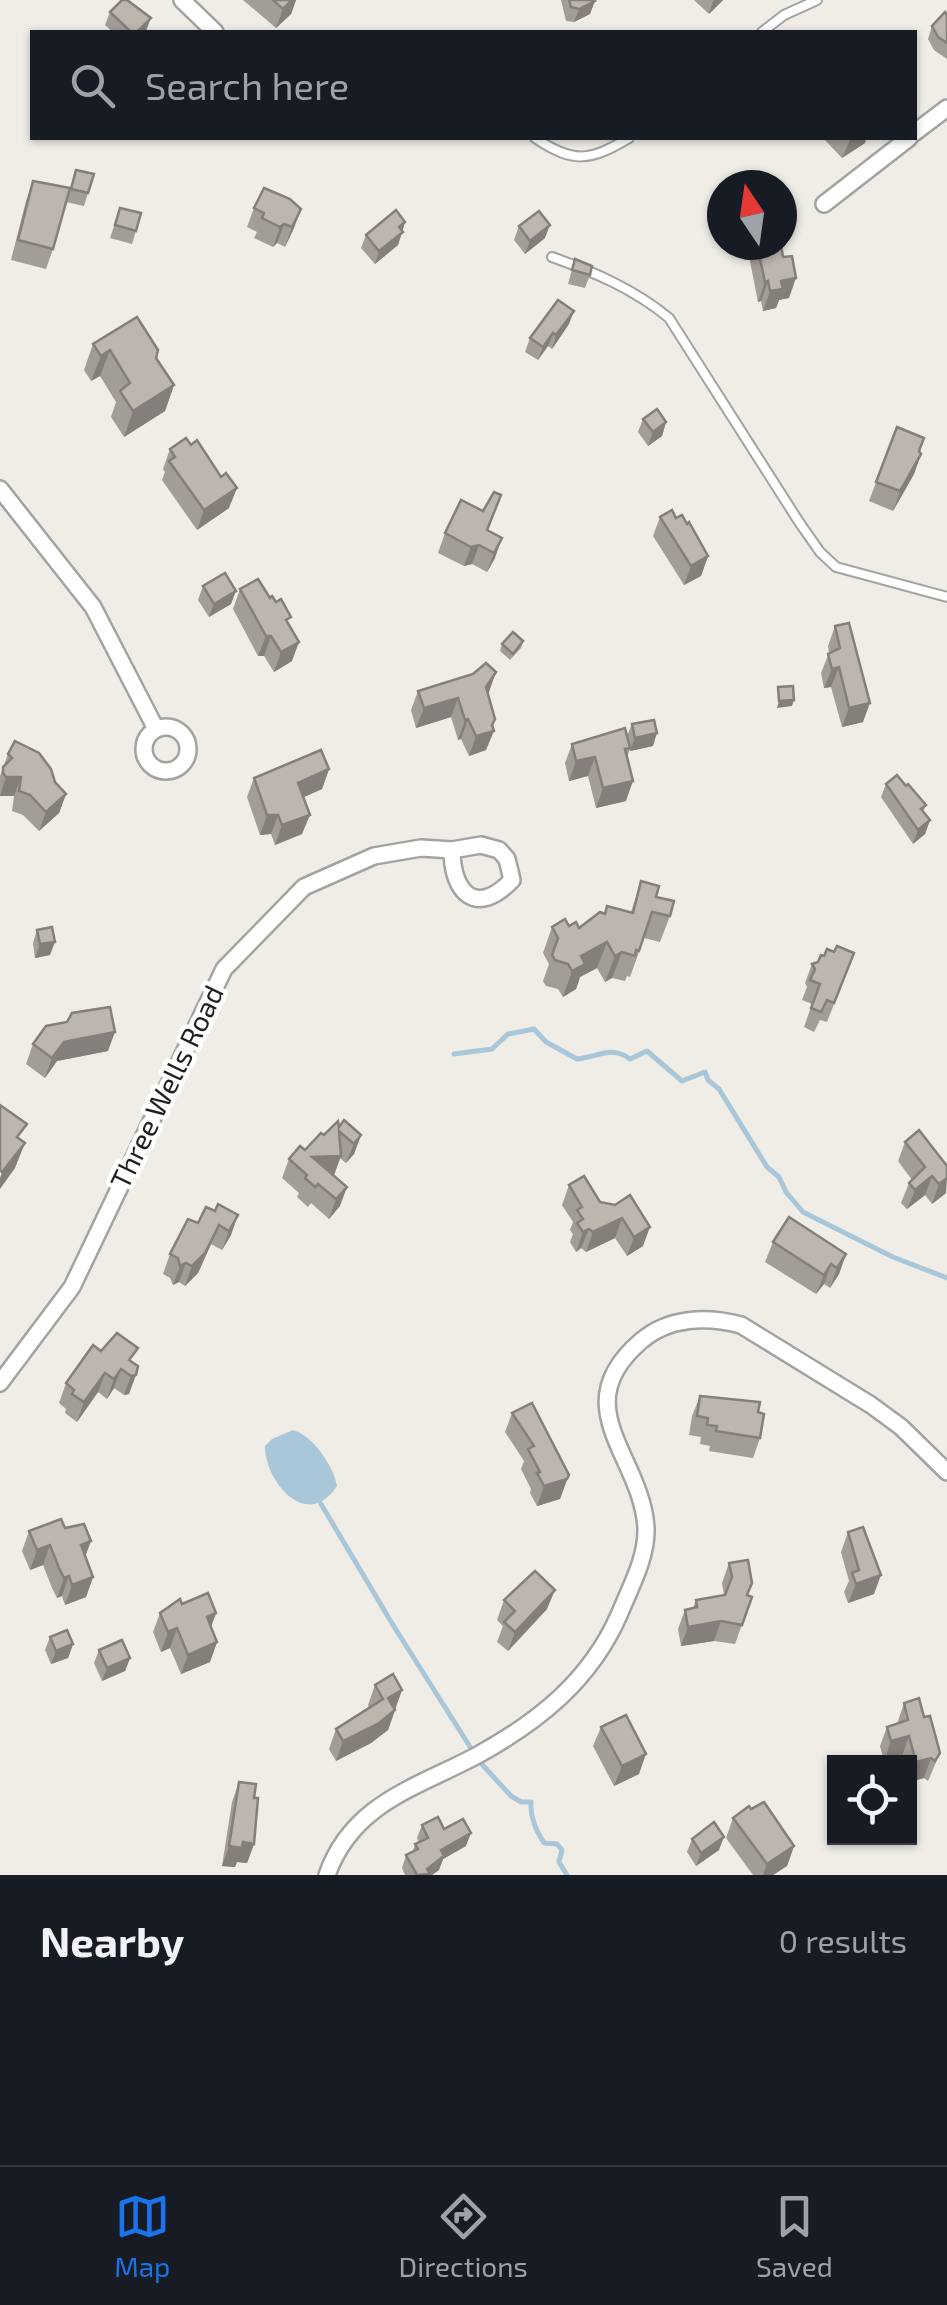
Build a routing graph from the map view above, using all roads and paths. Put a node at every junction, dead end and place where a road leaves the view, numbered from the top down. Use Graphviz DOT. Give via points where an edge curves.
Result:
graph roads {
  1 [pos="182,0"];
  2 [pos="818,0"];
  3 [pos="213,30"];
  4 [pos="765,30"];
  5 [pos="947,108"];
  6 [pos="917,131"];
  7 [pos="538,140"];
  8 [pos="625,140"];
  9 [pos="906,140"];
  10 [pos="824,204"];
  11 [pos="552,257"];
  12 [pos="0,490"];
  13 [pos="947,597"];
  14 [pos="156,729"];
  15 [pos="452,850"];
  16 [pos="0,1383"];
  17 [pos="947,1472"];
  18 [pos="327,1875"];
  1 -- 3 [label="street"];
  2 -- 4 [label="lane"];
  5 -- 6 [label="street"];
  7 -- 8 [label="lane" via="578,157"];
  9 -- 10 [label="street"];
  11 -- 13 [label="lane" via="598,273 669,318 799,522 836,568"];
  12 -- 14 [label="street" via="92,607"];
  15 -- 16 [label="street, Three Wells Road" via="374,856 304,887 224,969 72,1288"];
  17 -- 18 [label="street" via="871,1405 741,1325 686,1320 649,1334 623,1360 605,1394 646,1527 636,1572 594,1659 548,1710 358,1822"];
}
